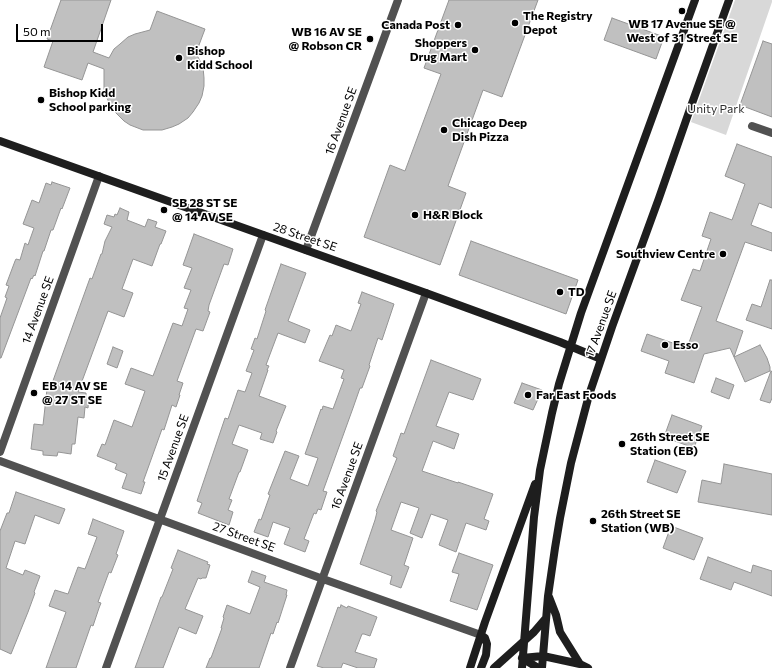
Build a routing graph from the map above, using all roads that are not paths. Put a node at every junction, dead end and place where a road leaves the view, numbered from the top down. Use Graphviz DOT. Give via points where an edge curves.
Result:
graph roads {
  1 [pos="398,0"];
  2 [pos="695,0"];
  3 [pos="729,0"];
  4 [pos="752,126"];
  5 [pos="772,133"];
  6 [pos="0,141"];
  7 [pos="99,176"];
  8 [pos="263,235"];
  9 [pos="306,250"];
  10 [pos="426,293"];
  11 [pos="571,347"];
  12 [pos="601,359"];
  13 [pos="0,452"];
  14 [pos="0,461"];
  15 [pos="540,470"];
  16 [pos="160,519"];
  17 [pos="322,579"];
  18 [pos="548,596"];
  19 [pos="546,618"];
  20 [pos="481,634"];
  21 [pos="524,640"];
  22 [pos="543,656"];
  23 [pos="522,658"];
  24 [pos="580,664"];
  25 [pos="106,668"];
  26 [pos="290,668"];
  27 [pos="470,668"];
  28 [pos="482,668"];
  29 [pos="494,668"];
  30 [pos="522,668"];
  31 [pos="538,668"];
  32 [pos="542,668"];
  33 [pos="588,668"];
  1 -- 9 [label="street, 16 Avenue SE"];
  2 -- 11 [label="main road, 17 Avenue SE" via="581,313"];
  3 -- 12 [label="main road, 17 Avenue SE"];
  4 -- 5 [label="street"];
  6 -- 7 [label="main road, 28 Street SE"];
  7 -- 8 [label="main road, 28 Street SE"];
  7 -- 13 [label="street, 14 Avenue SE"];
  8 -- 9 [label="main road, 28 Street SE"];
  8 -- 16 [label="street, 15 Avenue SE"];
  9 -- 10 [label="main road, 28 Street SE"];
  10 -- 11 [label="main road, 28 Street SE"];
  10 -- 17 [label="street, 16 Avenue SE"];
  11 -- 12 [label="main road, 28 Street SE"];
  11 -- 15 [label="main road, 17 Avenue SE" via="559,384"];
  12 -- 18 [label="main road, 17 Avenue SE" via="571,463"];
  14 -- 16 [label="street, 27 Street SE"];
  15 -- 20 [label="main road, 17 Avenue SE"];
  15 -- 21 [label="main road, 17 Avenue SE"];
  16 -- 17 [label="street, 27 Street SE"];
  16 -- 25 [label="street, 15 Avenue SE"];
  17 -- 20 [label="street, 27 Street SE"];
  17 -- 26 [label="street, 16 Avenue SE"];
  18 -- 19 [label="main road, 17 Avenue SE"];
  18 -- 24 [label="main road" via="560,632"];
  19 -- 21 [label="main road"];
  19 -- 22 [label="main road, 17 Avenue SE"];
  20 -- 27 [label="main road, 17 Avenue SE"];
  20 -- 28 [label="main road" via="487,644"];
  21 -- 23 [label="main road, 17 Avenue SE"];
  21 -- 29 [label="main road"];
  22 -- 23 [label="main road"];
  22 -- 24 [label="main road"];
  22 -- 32 [label="main road, 17 Avenue SE"];
  23 -- 30 [label="main road, 17 Avenue SE"];
  23 -- 31 [label="main road"];
  24 -- 33 [label="main road"];
}
